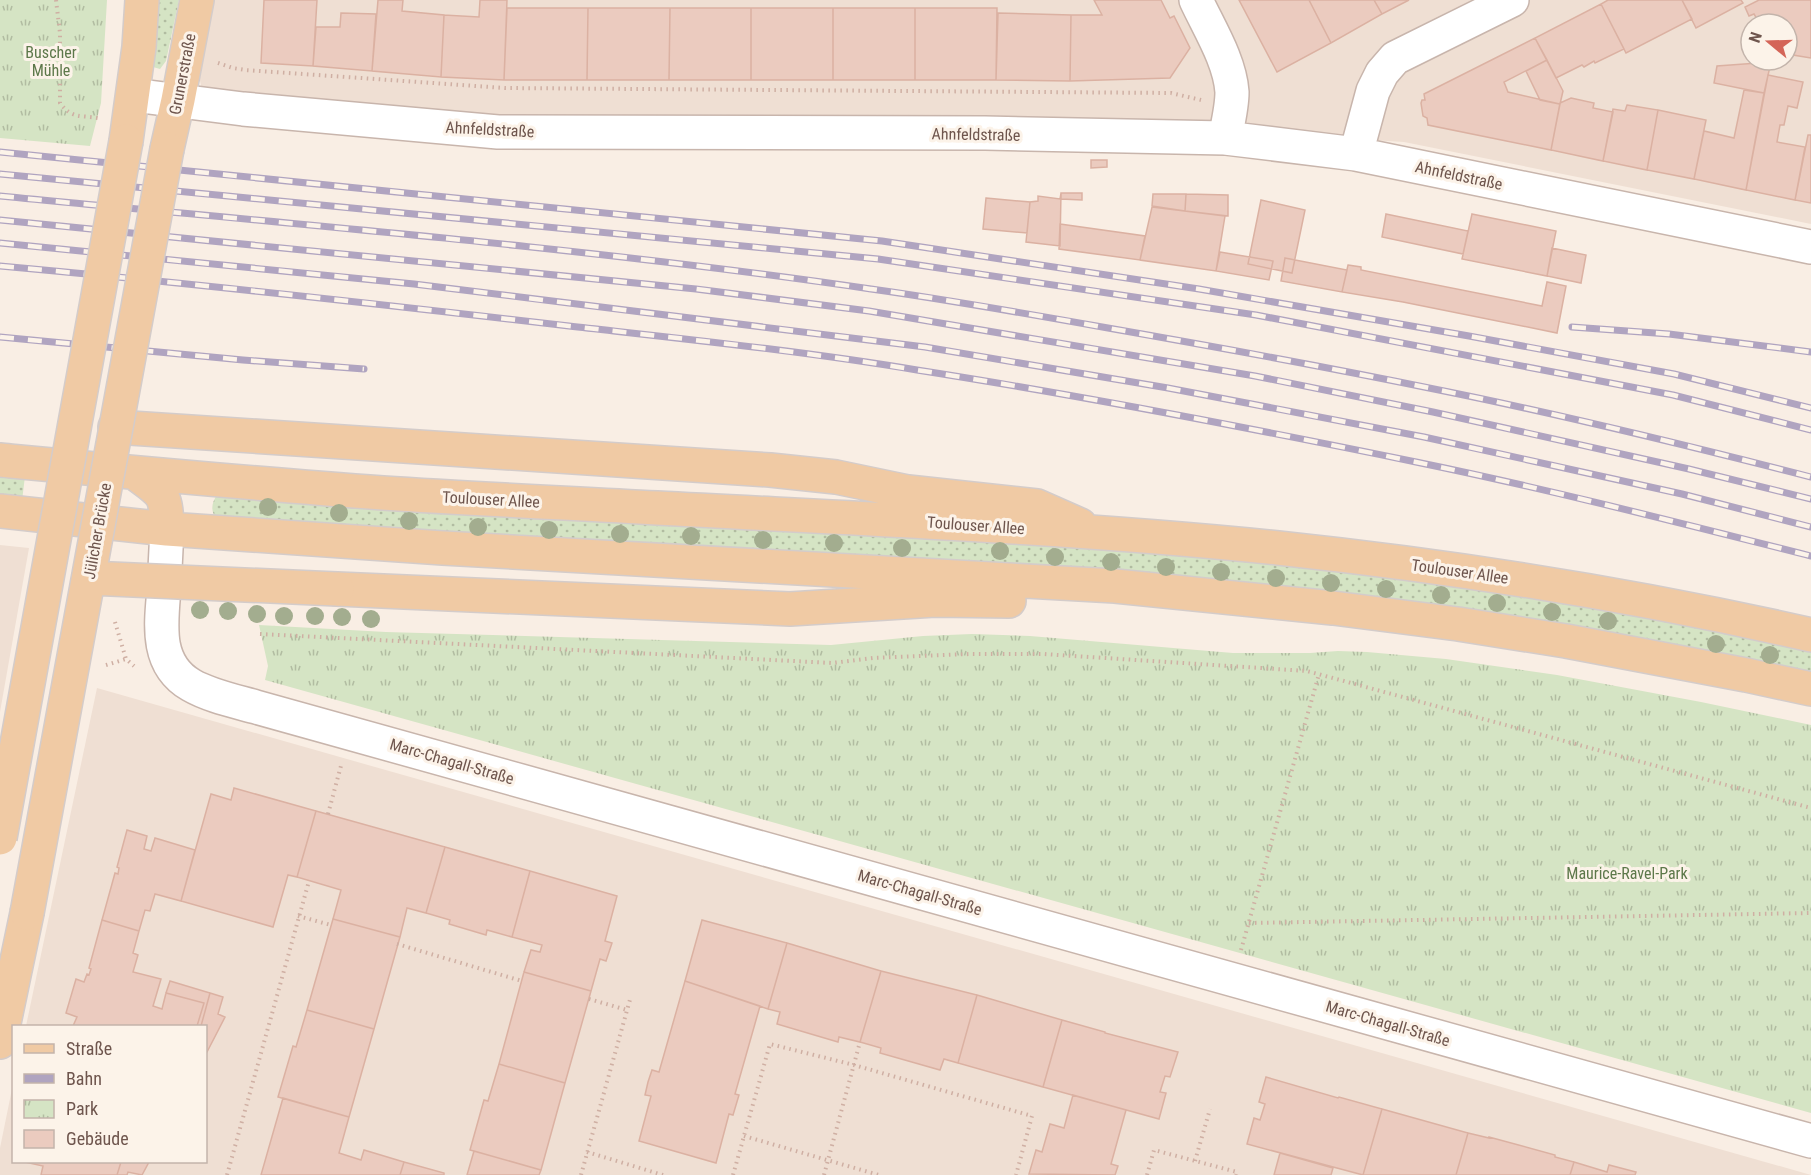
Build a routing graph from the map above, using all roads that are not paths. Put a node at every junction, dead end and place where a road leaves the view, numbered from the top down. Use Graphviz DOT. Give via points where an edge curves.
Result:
graph roads {
  1 [pos="142,0"];
  2 [pos="197,0"];
  3 [pos="1196,0"];
  4 [pos="1512,0"];
  5 [pos="133,95"];
  6 [pos="178,100"];
  7 [pos="1225,138"];
  8 [pos="167,149"];
  9 [pos="1356,154"];
  10 [pos="1811,247"];
  11 [pos="116,427"];
  12 [pos="0,460"];
  13 [pos="135,473"];
  14 [pos="0,511"];
  15 [pos="167,529"];
  16 [pos="1101,534"];
  17 [pos="89,578"];
  18 [pos="1115,586"];
  19 [pos="1811,635"];
  20 [pos="1811,689"];
  21 [pos="0,838"];
  22 [pos="0,1042"];
  23 [pos="1811,1141"];
  1 -- 5 [label="main road"];
  2 -- 6 [label="main road, Grunerstraße"];
  3 -- 7 [label="street" via="1229,71 1232,91"];
  4 -- 9 [label="street" via="1395,58 1382,72 1373,91"];
  5 -- 6 [label="street, Ahnfeldstraße"];
  5 -- 21 [label="main road, bridge"];
  6 -- 7 [label="street, Ahnfeldstraße" via="498,132"];
  6 -- 8 [label="main road, Grunerstraße"];
  7 -- 9 [label="street, Ahnfeldstraße"];
  8 -- 11 [label="main road, Jülicher Brücke, bridge"];
  9 -- 10 [label="street, Ahnfeldstraße"];
  11 -- 16 [label="main road" via="836,477 908,492 1037,506"];
  11 -- 17 [label="main road, Jülicher Brücke, bridge"];
  12 -- 13 [label="main road, Toulouser Allee"];
  13 -- 15 [label="main road" via="161,493"];
  13 -- 16 [label="main road, Toulouser Allee" via="396,493"];
  14 -- 15 [label="main road"];
  15 -- 18 [label="main road" via="466,550"];
  15 -- 23 [label="street, Marc-Chagall-Straße" via="161,625 164,648 172,669 209,692"];
  16 -- 19 [label="main road, Toulouser Allee" via="1295,550 1525,580"];
  17 -- 18 [label="main road, bridge" via="790,609 934,600 1045,602"];
  17 -- 22 [label="main road, Jülicher Brücke, bridge"];
  18 -- 20 [label="main road" via="1458,624"];
}
